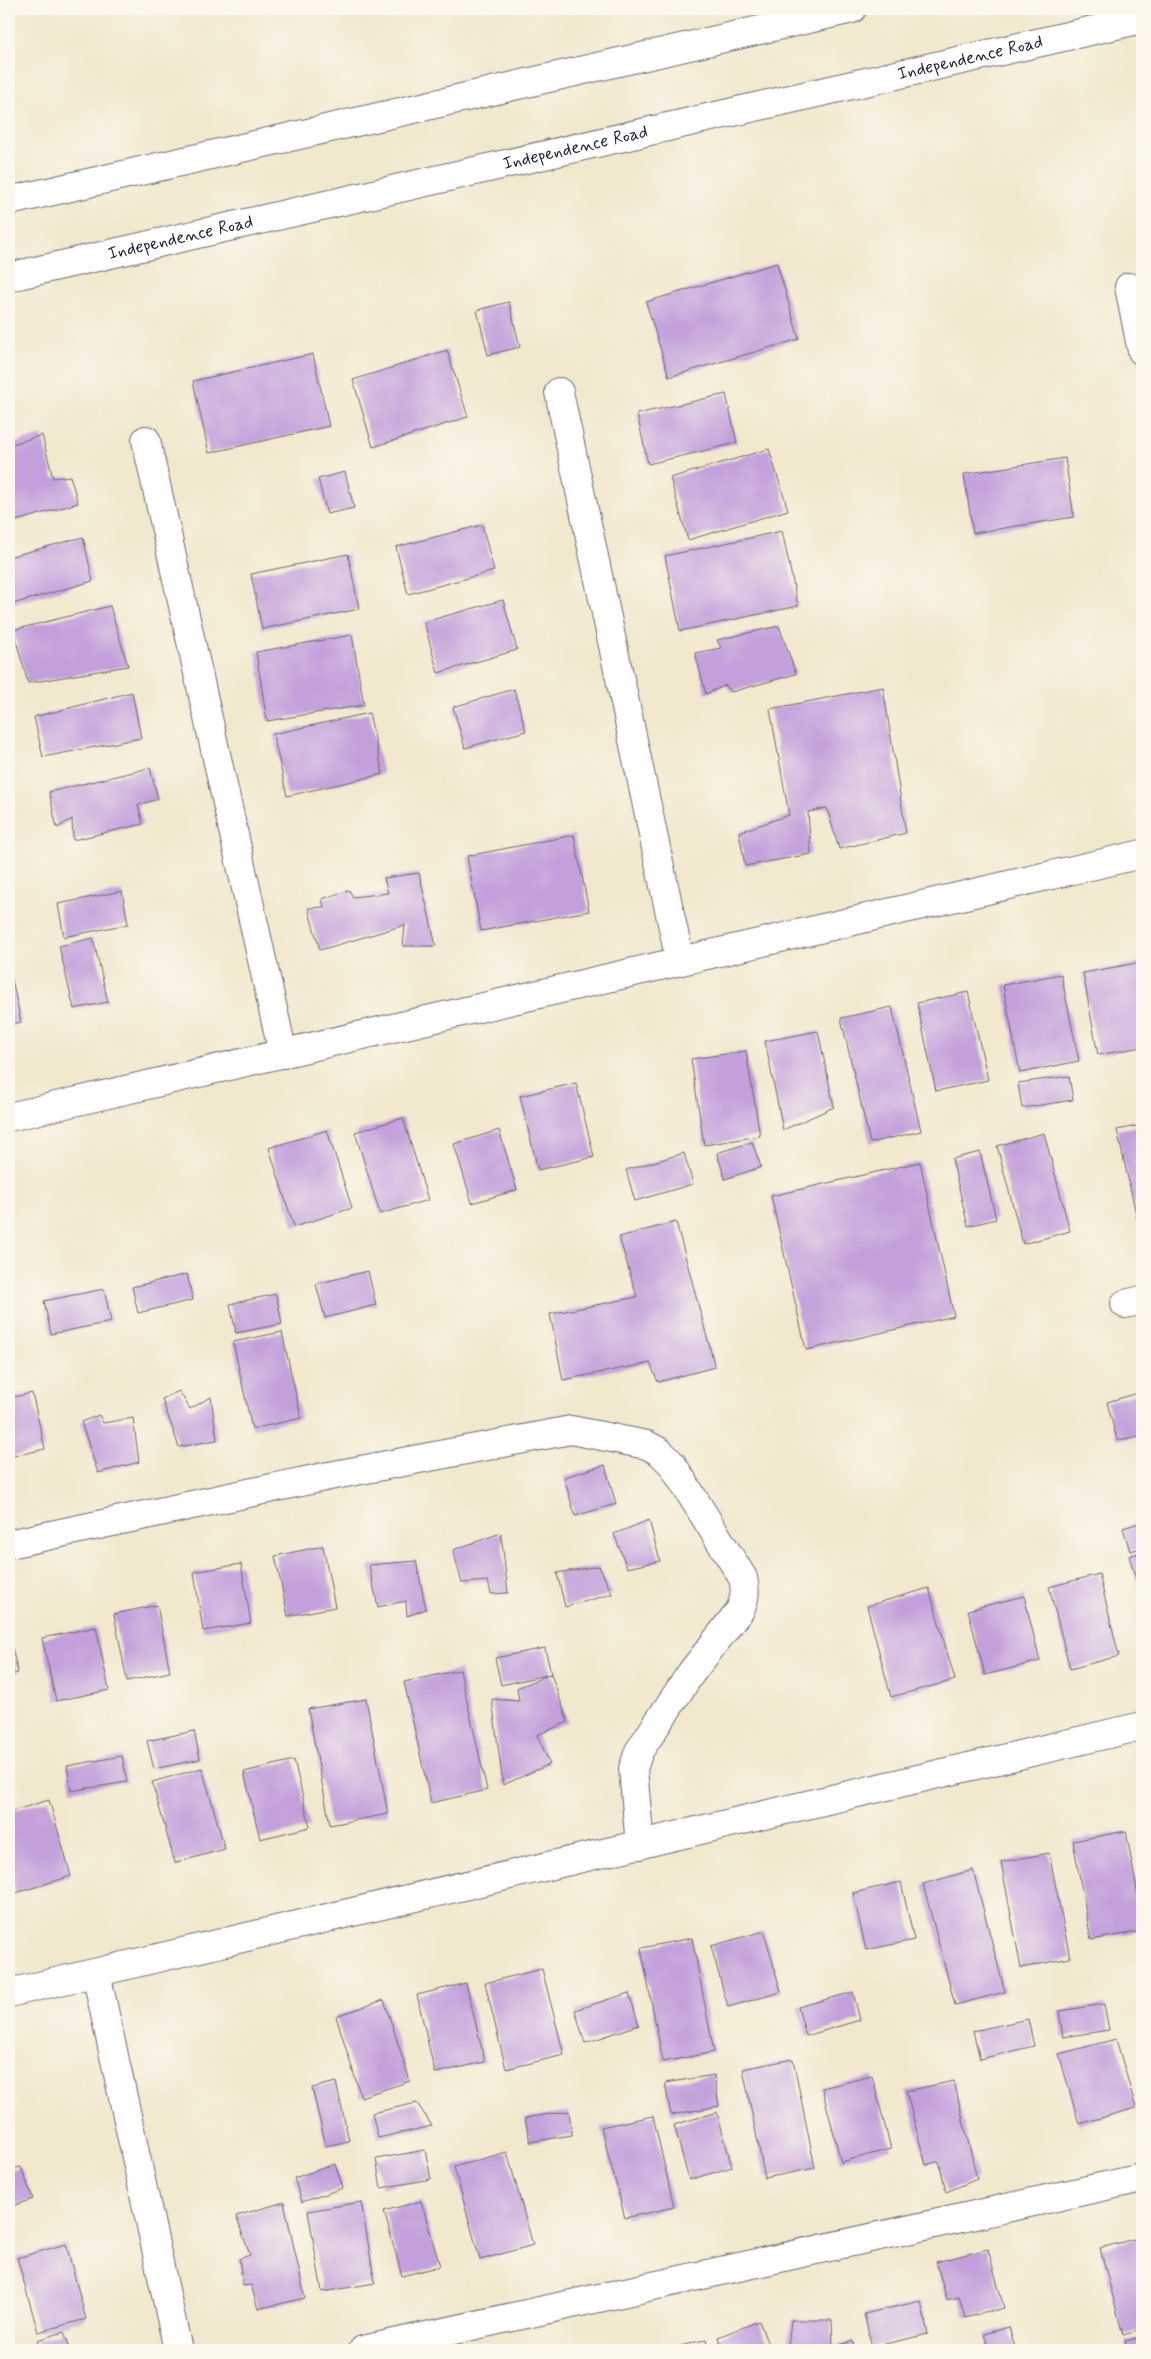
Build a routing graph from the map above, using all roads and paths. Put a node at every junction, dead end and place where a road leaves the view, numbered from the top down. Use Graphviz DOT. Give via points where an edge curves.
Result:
graph roads {
  1 [pos="852,9"];
  2 [pos="1142,18"];
  3 [pos="9,202"];
  4 [pos="9,277"];
  5 [pos="1130,286"];
  6 [pos="1142,351"];
  7 [pos="558,392"];
  8 [pos="146,440"];
  9 [pos="1142,854"];
  10 [pos="680,961"];
  11 [pos="283,1054"];
  12 [pos="9,1116"];
  13 [pos="9,1544"];
  14 [pos="1142,1726"];
  15 [pos="640,1845"];
  16 [pos="96,1973"];
  17 [pos="9,1993"];
  18 [pos="1142,2178"];
  19 [pos="178,2350"];
  20 [pos="363,2350"];
  1 -- 3 [label="street"];
  2 -- 4 [label="street, Independence Road"];
  5 -- 6 [label="street"];
  7 -- 10 [label="street"];
  8 -- 11 [label="street"];
  9 -- 10 [label="street"];
  10 -- 11 [label="street"];
  11 -- 12 [label="street"];
  13 -- 15 [label="street" via="324,1477 571,1430 647,1445 672,1464 743,1578 745,1600 639,1751 633,1769"];
  14 -- 15 [label="street"];
  15 -- 16 [label="street"];
  16 -- 17 [label="street"];
  16 -- 19 [label="street"];
  18 -- 20 [label="street"];
}
